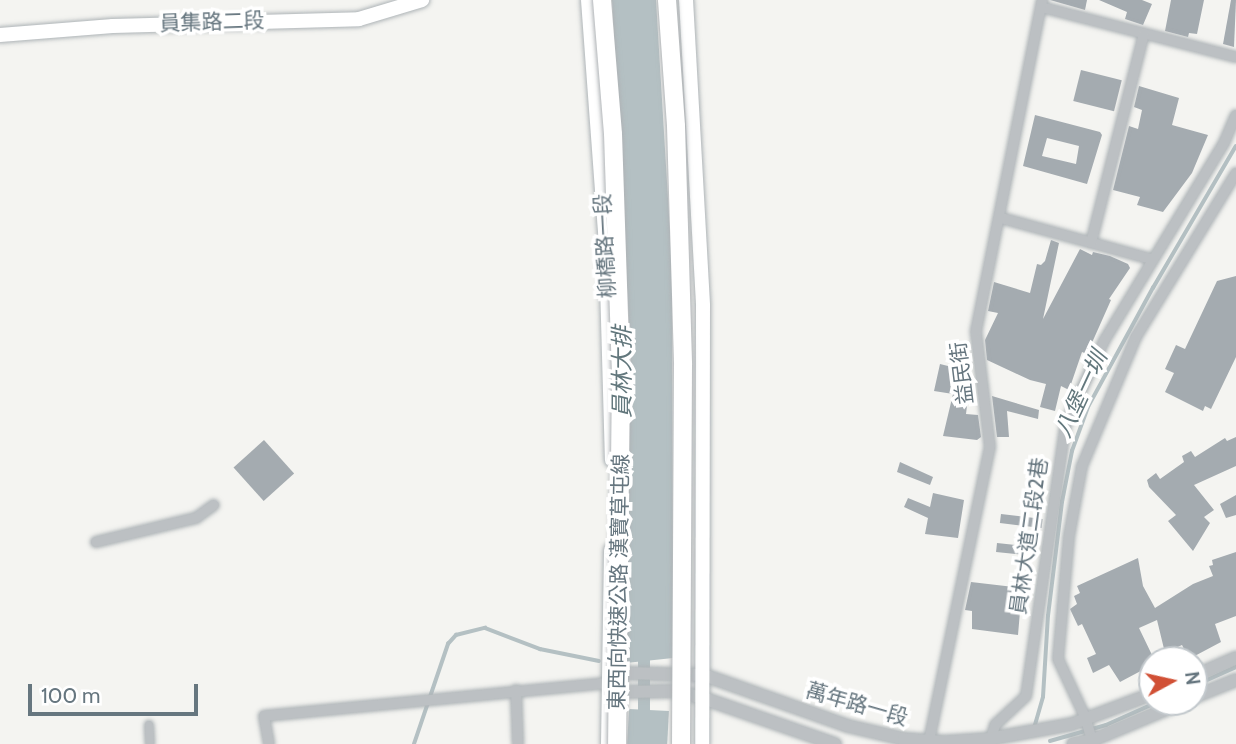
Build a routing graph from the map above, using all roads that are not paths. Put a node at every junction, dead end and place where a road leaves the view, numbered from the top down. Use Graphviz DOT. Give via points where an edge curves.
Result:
graph roads {
  1 [pos="422,0"];
  2 [pos="588,0"];
  3 [pos="602,0"];
  4 [pos="667,0"];
  5 [pos="686,0"];
  6 [pos="1042,4"];
  7 [pos="1143,34"];
  8 [pos="0,35"];
  9 [pos="1236,57"];
  10 [pos="1236,115"];
  11 [pos="1236,173"];
  12 [pos="1000,218"];
  13 [pos="1091,243"];
  14 [pos="1151,259"];
  15 [pos="214,505"];
  16 [pos="96,542"];
  17 [pos="1236,658"];
  18 [pos="1208,670"];
  19 [pos="704,675"];
  20 [pos="1236,680"];
  21 [pos="607,682"];
  22 [pos="516,690"];
  23 [pos="1208,691"];
  24 [pos="703,698"];
  25 [pos="1138,699"];
  26 [pos="1152,716"];
  27 [pos="1086,719"];
  28 [pos="149,725"];
  29 [pos="993,740"];
  30 [pos="929,741"];
  31 [pos="1093,742"];
  32 [pos="150,744"];
  33 [pos="269,744"];
  34 [pos="518,744"];
  35 [pos="608,744"];
  36 [pos="617,744"];
  37 [pos="681,744"];
  38 [pos="702,744"];
  39 [pos="835,744"];
  40 [pos="1075,744"];
  1 -- 8 [label="main road, 員集路二段" via="359,19 113,26"];
  2 -- 21 [label="main road, 柳橋路一段" via="598,103 611,371"];
  3 -- 36 [label="highway, 東西向快速公路 漢寶草屯線, bridge" via="613,134 621,370"];
  4 -- 37 [label="highway, bridge" via="683,365"];
  5 -- 19 [label="main road" via="704,306"];
  6 -- 7 [label="street"];
  6 -- 12 [label="street, 益民街"];
  7 -- 9 [label="street"];
  7 -- 13 [label="street"];
  10 -- 14 [label="street, 員林大道二段2巷" via="1224,143"];
  11 -- 27 [label="street" via="1136,337 1082,466 1069,536 1058,660"];
  12 -- 13 [label="street"];
  12 -- 30 [label="street, 益民街" via="976,331 990,447"];
  13 -- 14 [label="street"];
  14 -- 29 [label="street, 員林大道二段2巷" via="1104,341 1066,423 1027,696 995,725"];
  15 -- 16 [label="street" via="196,518"];
  17 -- 18 [label="street"];
  19 -- 21 [label="street, 萬年路一段" via="625,673"];
  19 -- 24 [label="main road"];
  19 -- 30 [label="street, 萬年路一段" via="848,726"];
  20 -- 23 [label="street"];
  21 -- 22 [label="street"];
  21 -- 24 [label="street, 萬年路一段" via="625,692 676,691"];
  21 -- 35 [label="main road, 柳橋路一段"];
  22 -- 33 [label="street" via="264,716"];
  22 -- 34 [label="street"];
  24 -- 38 [label="main road"];
  24 -- 39 [label="street, 萬年路一段"];
  25 -- 27 [label="street, 萬年路一段"];
  26 -- 31 [label="street"];
  27 -- 29 [label="street, 萬年路一段"];
  27 -- 31 [label="street"];
  28 -- 32 [label="street"];
  29 -- 30 [label="street, 萬年路一段"];
  31 -- 40 [label="street"];
}
